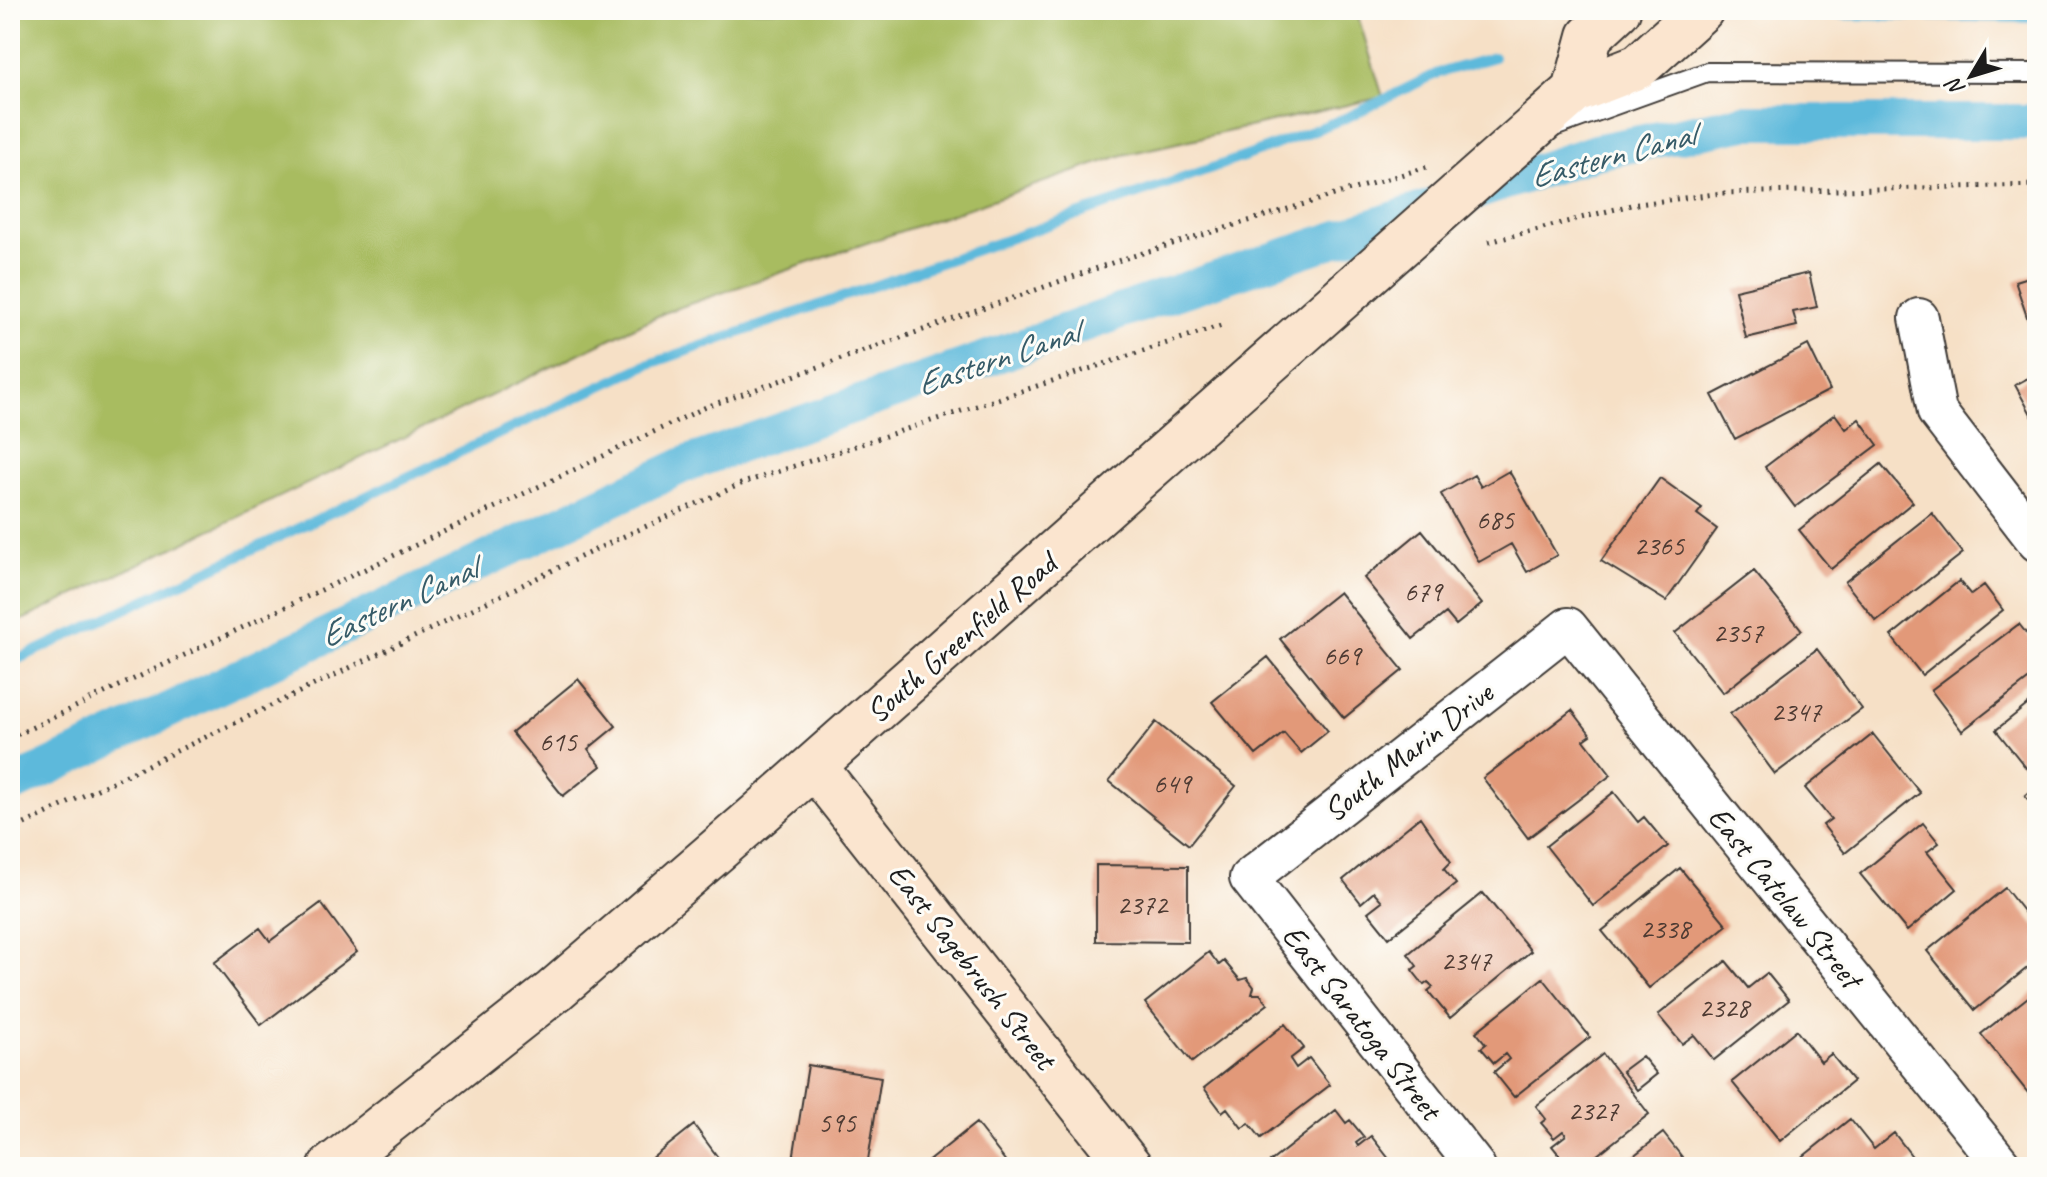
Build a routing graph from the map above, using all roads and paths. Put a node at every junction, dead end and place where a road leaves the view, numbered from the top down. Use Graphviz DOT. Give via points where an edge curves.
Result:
graph roads {
  1 [pos="1618,10"];
  2 [pos="1701,10"];
  3 [pos="2037,73"];
  4 [pos="1575,91"];
  5 [pos="1516,145"];
  6 [pos="1434,165"];
  7 [pos="2037,185"];
  8 [pos="1489,242"];
  9 [pos="1919,318"];
  10 [pos="1225,324"];
  11 [pos="2037,542"];
  12 [pos="1568,627"];
  13 [pos="10,738"];
  14 [pos="814,766"];
  15 [pos="10,831"];
  16 [pos="1249,878"];
  17 [pos="331,1167"];
  18 [pos="1130,1167"];
  19 [pos="1476,1167"];
  20 [pos="2003,1167"];
  1 -- 4 [label="main road" via="1590,36"];
  2 -- 4 [label="main road, South Greenfield Road" via="1639,66"];
  3 -- 5 [label="lane" via="1707,72"];
  4 -- 5 [label="main road, South Greenfield Road"];
  5 -- 14 [label="main road, South Greenfield Road"];
  6 -- 13 [label="path" via="1123,259 706,407"];
  7 -- 8 [label="path" via="1722,193 1631,205"];
  9 -- 11 [label="street" via="1937,412"];
  10 -- 15 [label="path" via="743,483"];
  12 -- 16 [label="street, South Marin Drive"];
  12 -- 20 [label="street, East Catclaw Street"];
  14 -- 17 [label="main road, South Greenfield Road" via="554,991"];
  14 -- 18 [label="main road, East Sagebrush Street"];
  16 -- 19 [label="street, East Saratoga Street"];
}
